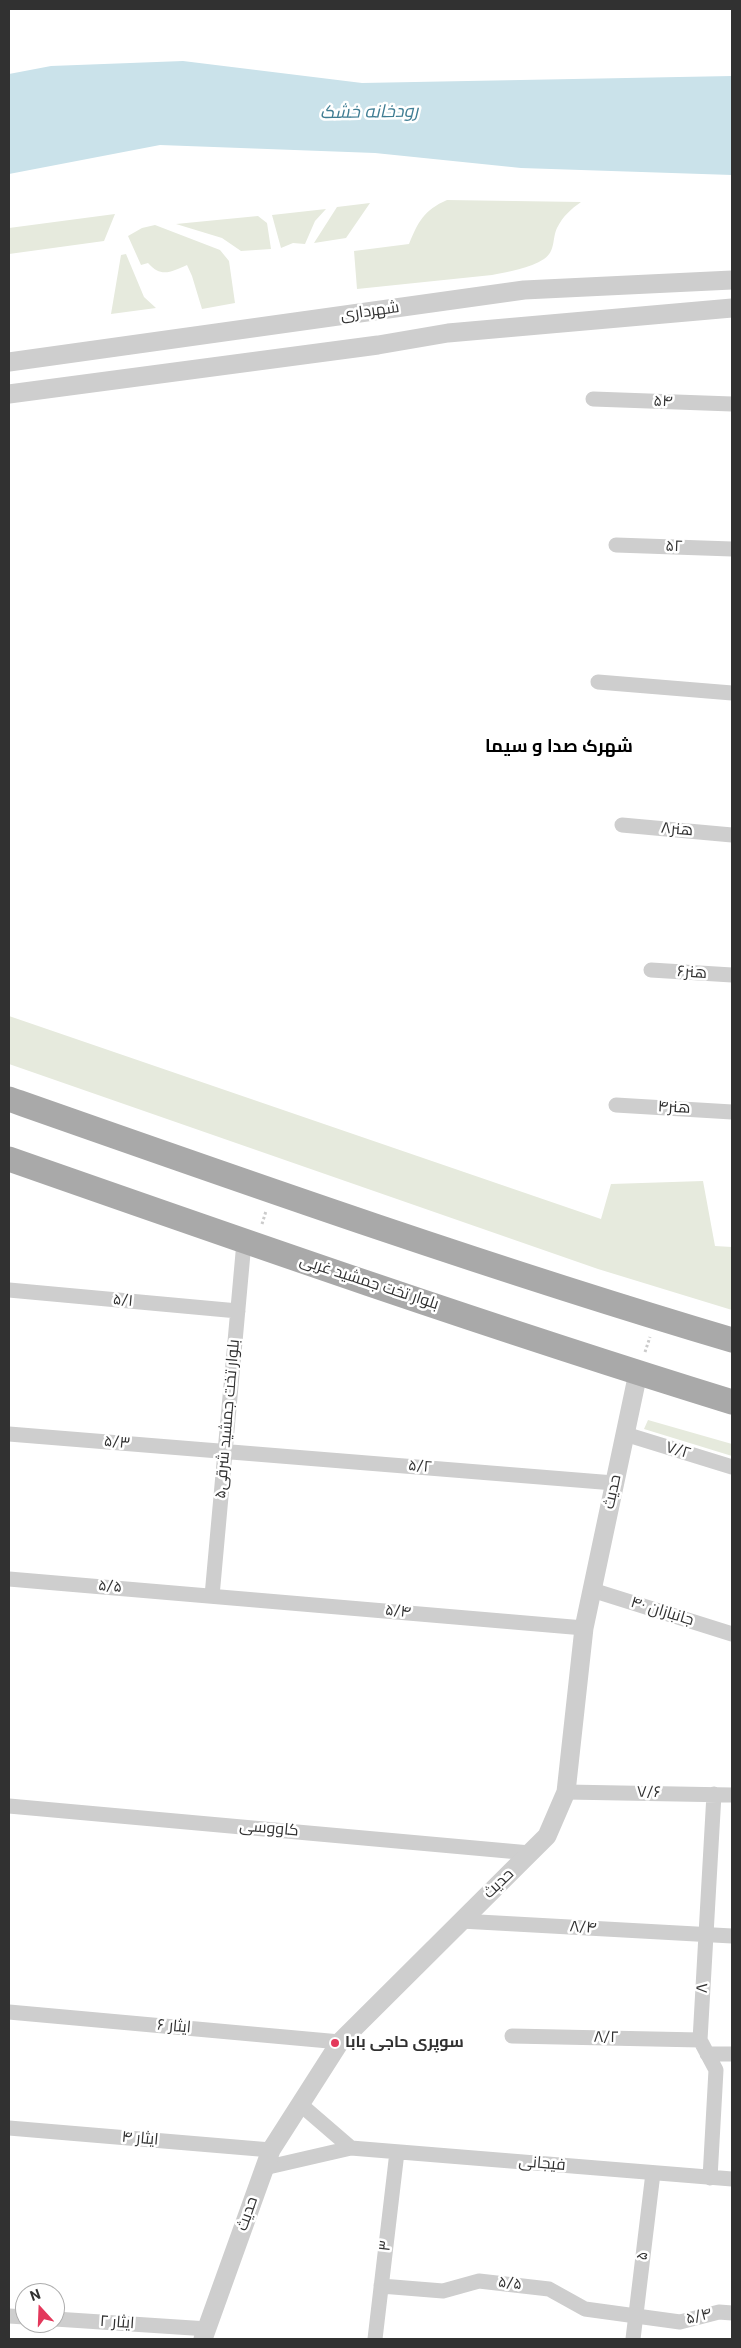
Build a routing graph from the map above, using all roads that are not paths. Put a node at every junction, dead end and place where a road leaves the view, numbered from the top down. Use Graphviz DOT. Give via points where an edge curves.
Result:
graph roads {
  1 [pos="732,280"];
  2 [pos="732,308"];
  3 [pos="9,362"];
  4 [pos="9,394"];
  5 [pos="593,400"];
  6 [pos="732,404"];
  7 [pos="616,545"];
  8 [pos="732,549"];
  9 [pos="598,682"];
  10 [pos="732,693"];
  11 [pos="622,825"];
  12 [pos="732,835"];
  13 [pos="651,970"];
  14 [pos="732,975"];
  15 [pos="9,1099"];
  16 [pos="616,1104"];
  17 [pos="732,1112"];
  18 [pos="9,1159"];
  19 [pos="249,1243"];
  20 [pos="9,1290"];
  21 [pos="238,1311"];
  22 [pos="732,1340"];
  23 [pos="638,1372"];
  24 [pos="732,1402"];
  25 [pos="9,1434"];
  26 [pos="625,1434"];
  27 [pos="225,1451"];
  28 [pos="732,1467"];
  29 [pos="614,1483"];
  30 [pos="9,1579"];
  31 [pos="592,1590"];
  32 [pos="212,1596"];
  33 [pos="584,1628"];
  34 [pos="732,1634"];
  35 [pos="566,1792"];
  36 [pos="714,1794"];
  37 [pos="732,1794"];
  38 [pos="9,1806"];
  39 [pos="530,1853"];
  40 [pos="461,1921"];
  41 [pos="706,1935"];
  42 [pos="732,1936"];
  43 [pos="9,2012"];
  44 [pos="512,2036"];
  45 [pos="700,2040"];
  46 [pos="340,2042"];
  47 [pos="707,2054"];
  48 [pos="732,2054"];
  49 [pos="300,2104"];
  50 [pos="9,2128"];
  51 [pos="351,2148"];
  52 [pos="271,2150"];
  53 [pos="396,2152"];
  54 [pos="264,2168"];
  55 [pos="653,2173"];
  56 [pos="710,2178"];
  57 [pos="732,2179"];
  58 [pos="381,2286"];
  59 [pos="732,2313"];
  60 [pos="635,2316"];
  61 [pos="65,2320"];
  62 [pos="206,2334"];
  63 [pos="375,2339"];
  64 [pos="632,2339"];
  1 -- 3 [label="street, شهرداری" via="524,290"];
  2 -- 4 [label="street, شهرداری" via="448,333"];
  5 -- 6 [label="street, ۵۴"];
  7 -- 8 [label="street, ۵۲"];
  9 -- 10 [label="street"];
  11 -- 12 [label="street, هنر۸"];
  13 -- 14 [label="street, هنر۶"];
  15 -- 22 [label="main road" via="273,1191"];
  16 -- 17 [label="street, هنر۴"];
  18 -- 19 [label="main road, بلوار تخت جمشید غربی"];
  19 -- 21 [label="street, بلوار تخت جمشید شرقی۵"];
  19 -- 23 [label="main road, بلوار تخت جمشید غربی"];
  20 -- 21 [label="street, ۵/۱"];
  21 -- 27 [label="street, بلوار تخت جمشید شرقی۵"];
  23 -- 24 [label="main road, بلوار تخت جمشید غربی"];
  23 -- 26 [label="street, حدیث"];
  25 -- 27 [label="street, ۵/۳"];
  26 -- 28 [label="street, ۷/۲"];
  26 -- 29 [label="street, حدیث"];
  27 -- 29 [label="street, ۵/۲"];
  27 -- 32 [label="street, بلوار تخت جمشید شرقی۵"];
  29 -- 31 [label="street, حدیث"];
  30 -- 32 [label="street, ۵/۵"];
  31 -- 33 [label="street, حدیث"];
  31 -- 34 [label="street, ۴۰ جانبازان"];
  32 -- 33 [label="street, ۵/۴"];
  33 -- 35 [label="street, حدیث"];
  35 -- 36 [label="street, ۷/۶"];
  35 -- 39 [label="street, حدیث" via="547,1836"];
  36 -- 37 [label="street, ۷/۶"];
  36 -- 41 [label="street, ۸"];
  38 -- 39 [label="street, کاووسی"];
  39 -- 40 [label="street, حدیث"];
  40 -- 41 [label="street, ۸/۴"];
  40 -- 46 [label="street, حدیث"];
  41 -- 42 [label="street, ۸/۴"];
  41 -- 45 [label="street, ۸"];
  43 -- 46 [label="street, ایثار ۶"];
  44 -- 45 [label="street, ۸/۲"];
  45 -- 47 [label="street, ۸"];
  46 -- 49 [label="street, حدیث"];
  47 -- 48 [label="street"];
  47 -- 56 [label="street, ۸" via="716,2070"];
  49 -- 51 [label="street"];
  49 -- 52 [label="street, حدیث"];
  50 -- 52 [label="street, ایثار ۴"];
  51 -- 53 [label="street, فیجانی"];
  51 -- 54 [label="street, فیجانی"];
  52 -- 54 [label="street, حدیث"];
  53 -- 55 [label="street, فیجانی"];
  53 -- 58 [label="street, ۳"];
  54 -- 62 [label="street, حدیث"];
  55 -- 56 [label="street, فیجانی"];
  55 -- 60 [label="street, ۵"];
  56 -- 57 [label="street, فیجانی"];
  58 -- 60 [label="street, ۵/۵" via="443,2291 479,2281 549,2289 585,2309"];
  58 -- 63 [label="street, ۳"];
  59 -- 60 [label="street, ۵/۴" via="719,2312 680,2322"];
  60 -- 64 [label="street, ۵"];
  61 -- 62 [label="street, ایثار ۲"];
}
